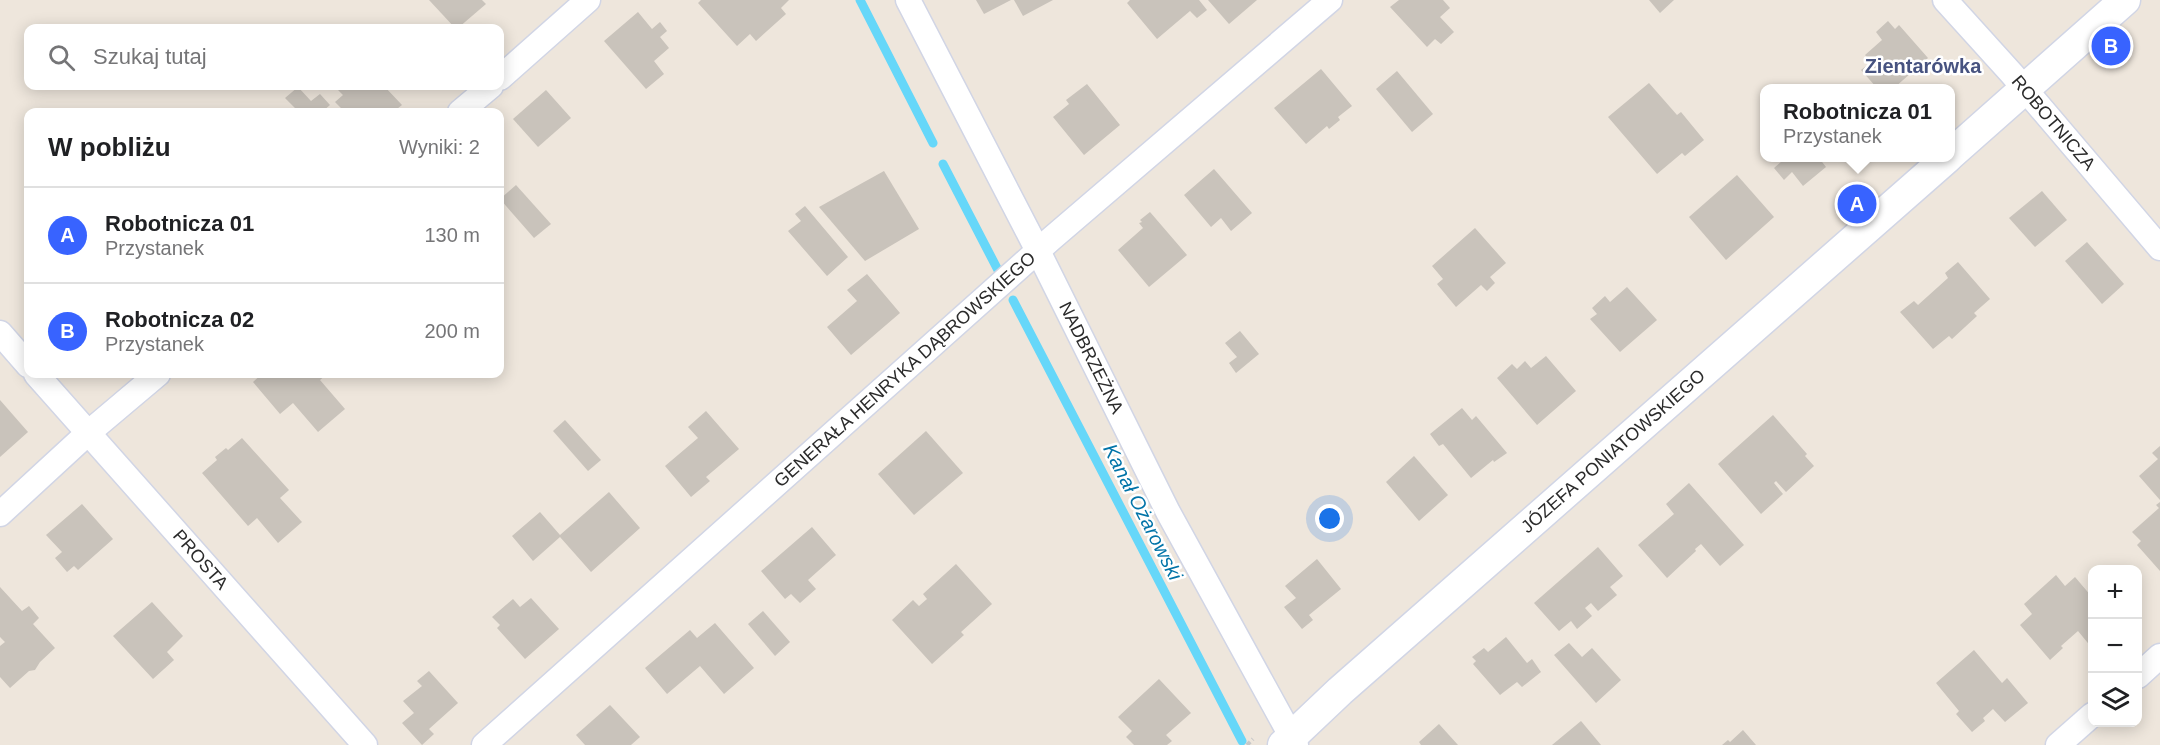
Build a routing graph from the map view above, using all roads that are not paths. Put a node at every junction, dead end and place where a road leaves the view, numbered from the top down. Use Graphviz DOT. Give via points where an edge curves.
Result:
graph roads {
  1 [pos="588,0"];
  2 [pos="908,0"];
  3 [pos="1330,0"];
  4 [pos="1945,0"];
  5 [pos="2125,0"];
  6 [pos="504,74"];
  7 [pos="2024,89"];
  8 [pos="486,90"];
  9 [pos="465,108"];
  10 [pos="1955,150"];
  11 [pos="1941,162"];
  12 [pos="2160,248"];
  13 [pos="1038,251"];
  14 [pos="0,333"];
  15 [pos="24,360"];
  16 [pos="40,378"];
  17 [pos="153,378"];
  18 [pos="88,433"];
  19 [pos="0,514"];
  20 [pos="2160,656"];
  21 [pos="2141,673"];
  22 [pos="2088,719"];
  23 [pos="1290,742"];
  24 [pos="365,745"];
  25 [pos="484,745"];
  26 [pos="2058,745"];
  1 -- 6 [label="street"];
  2 -- 13 [label="street, NADBRZEŻNA"];
  3 -- 13 [label="street, GENERAŁA HENRYKA DĄBROWSKIEGO"];
  4 -- 7 [label="street, ROBOTNICZA"];
  5 -- 7 [label="street, JÓZEFA PONIATOWSKIEGO"];
  7 -- 10 [label="street, JÓZEFA PONIATOWSKIEGO"];
  7 -- 12 [label="street, ROBOTNICZA"];
  8 -- 9 [label="street"];
  11 -- 23 [label="street, JÓZEFA PONIATOWSKIEGO" via="1340,691"];
  13 -- 23 [label="street, NADBRZEŻNA" via="1168,512"];
  13 -- 25 [label="street, GENERAŁA HENRYKA DĄBROWSKIEGO"];
  14 -- 15 [label="street"];
  16 -- 18 [label="street, PROSTA"];
  17 -- 18 [label="street"];
  18 -- 19 [label="street"];
  18 -- 24 [label="street, PROSTA"];
  20 -- 21 [label="street"];
  22 -- 26 [label="street"];
}
